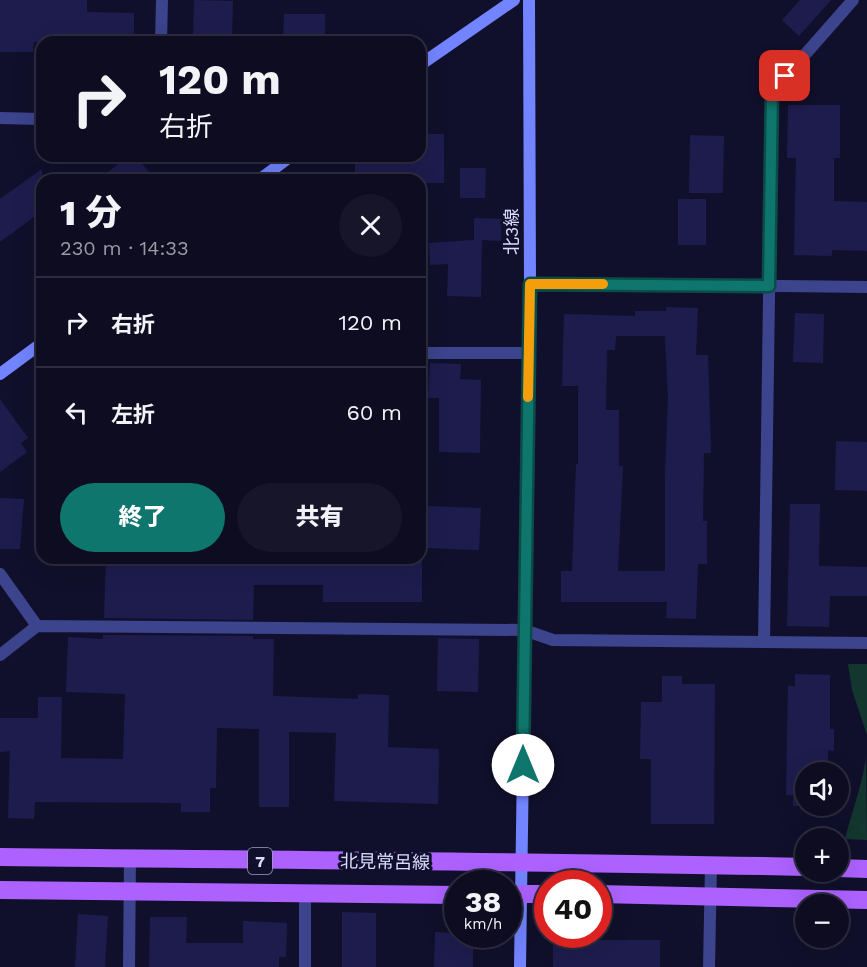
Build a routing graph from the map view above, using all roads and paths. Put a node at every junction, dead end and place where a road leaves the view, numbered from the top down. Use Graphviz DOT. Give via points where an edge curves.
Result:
graph roads {
  1 [pos="162,0"];
  2 [pos="514,0"];
  3 [pos="529,0"];
  4 [pos="853,0"];
  5 [pos="161,36"];
  6 [pos="426,60"];
  7 [pos="0,118"];
  8 [pos="36,119"];
  9 [pos="283,162"];
  10 [pos="267,174"];
  11 [pos="530,284"];
  12 [pos="769,286"];
  13 [pos="867,287"];
  14 [pos="36,347"];
  15 [pos="426,353"];
  16 [pos="529,353"];
  17 [pos="0,374"];
  18 [pos="0,574"];
  19 [pos="37,626"];
  20 [pos="524,630"];
  21 [pos="764,642"];
  22 [pos="867,643"];
  23 [pos="0,655"];
  24 [pos="0,857"];
  25 [pos="130,858"];
  26 [pos="520,862"];
  27 [pos="711,865"];
  28 [pos="795,867"];
  29 [pos="849,868"];
  30 [pos="867,869"];
  31 [pos="518,870"];
  32 [pos="0,890"];
  33 [pos="129,891"];
  34 [pos="305,892"];
  35 [pos="612,894"];
  36 [pos="444,895"];
  37 [pos="709,896"];
  38 [pos="867,900"];
  39 [pos="518,948"];
  40 [pos="129,967"];
  41 [pos="305,967"];
  42 [pos="520,967"];
  43 [pos="709,967"];
  1 -- 5 [label="street"];
  2 -- 6 [label="street"];
  3 -- 11 [label="street, 北3線"];
  4 -- 12 [label="street" via="772,92"];
  7 -- 8 [label="street"];
  9 -- 10 [label="street"];
  11 -- 12 [label="street"];
  11 -- 16 [label="street, 北3線"];
  12 -- 13 [label="street"];
  12 -- 21 [label="street"];
  14 -- 17 [label="street"];
  15 -- 16 [label="street"];
  16 -- 20 [label="street, 北3線"];
  18 -- 19 [label="street"];
  19 -- 20 [label="street"];
  19 -- 23 [label="street"];
  20 -- 21 [label="street" via="553,640"];
  20 -- 26 [label="street, 北3線"];
  21 -- 22 [label="street"];
  24 -- 25 [label="main road, 北見常呂線 / 7"];
  25 -- 26 [label="main road, 北見常呂線 / 7"];
  25 -- 33 [label="street"];
  26 -- 27 [label="main road, 北見常呂線 / 7"];
  26 -- 31 [label="street, 北3線"];
  27 -- 28 [label="main road, 北見常呂線 / 7"];
  27 -- 37 [label="street"];
  29 -- 30 [label="main road"];
  32 -- 33 [label="main road, 北見常呂線 / 7"];
  33 -- 34 [label="main road, 北見常呂線 / 7"];
  33 -- 40 [label="street"];
  34 -- 36 [label="main road, 北見常呂線 / 7"];
  34 -- 41 [label="street"];
  35 -- 37 [label="main road"];
  37 -- 38 [label="main road"];
  37 -- 43 [label="street"];
  39 -- 42 [label="street, 北3線"];
}
